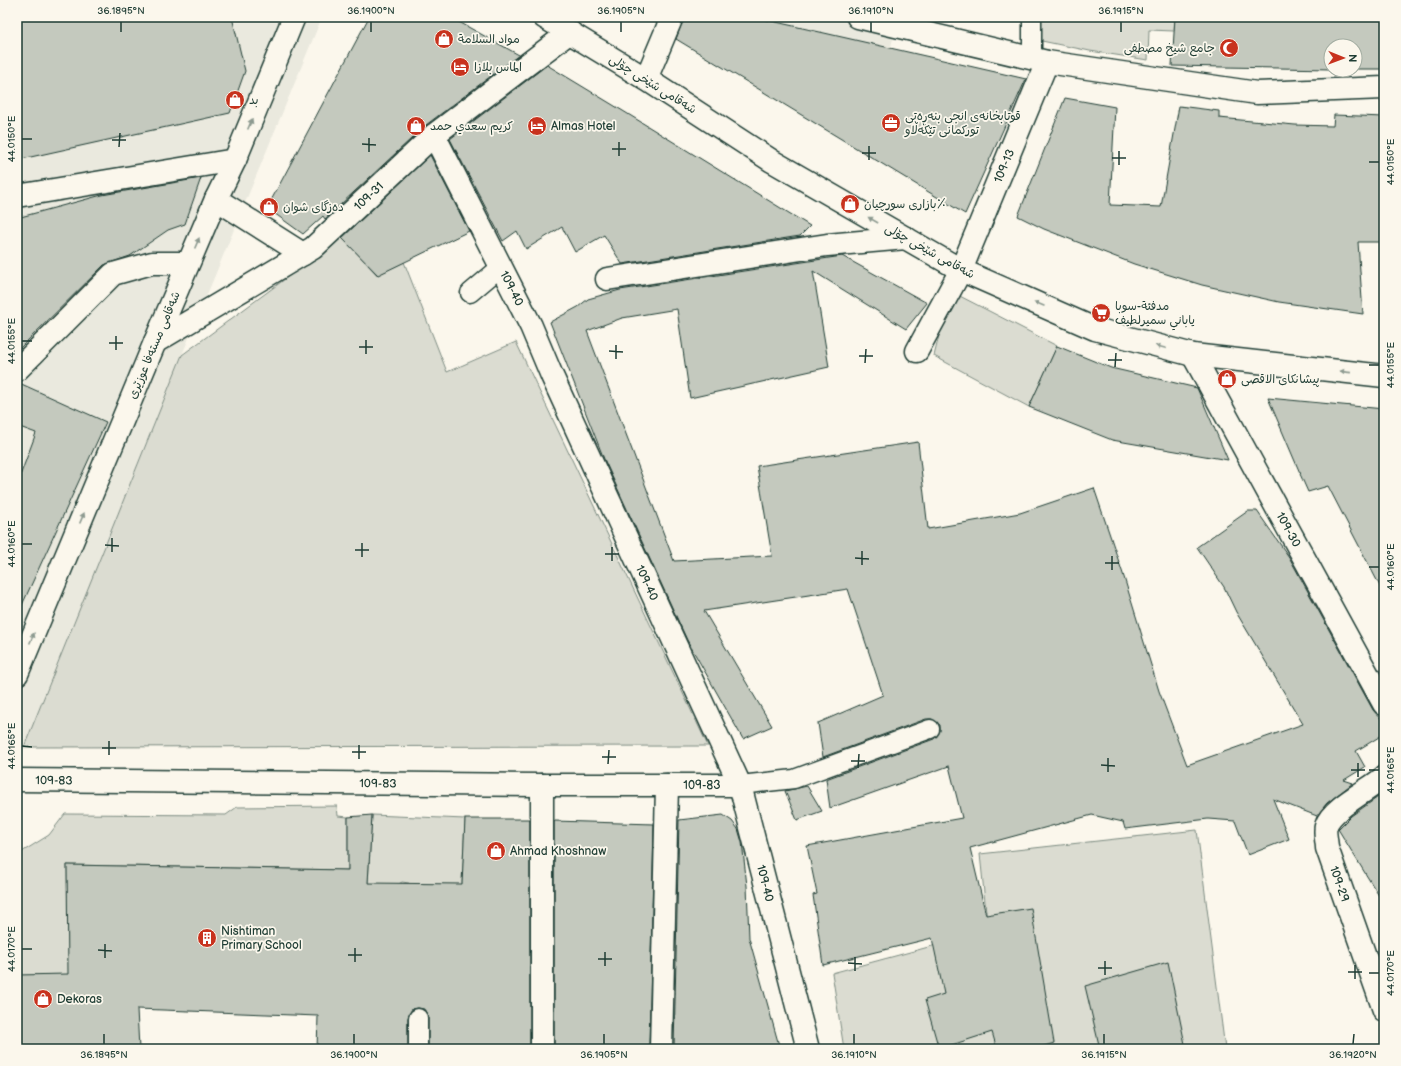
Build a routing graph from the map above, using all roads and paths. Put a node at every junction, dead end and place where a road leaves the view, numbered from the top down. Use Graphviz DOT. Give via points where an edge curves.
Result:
graph roads {
  1 [pos="294,17"];
  2 [pos="544,17"];
  3 [pos="672,17"];
  4 [pos="1032,17"];
  5 [pos="864,18"];
  6 [pos="570,32"];
  7 [pos="1039,60"];
  8 [pos="646,79"];
  9 [pos="1384,88"];
  10 [pos="434,135"];
  11 [pos="234,160"];
  12 [pos="17,196"];
  13 [pos="216,199"];
  14 [pos="906,238"];
  15 [pos="303,254"];
  16 [pos="188,263"];
  17 [pos="502,266"];
  18 [pos="961,270"];
  19 [pos="607,279"];
  20 [pos="470,293"];
  21 [pos="155,342"];
  22 [pos="917,351"];
  23 [pos="1193,355"];
  24 [pos="17,370"];
  25 [pos="1384,376"];
  26 [pos="17,674"];
  27 [pos="1384,704"];
  28 [pos="930,730"];
  29 [pos="1383,779"];
  30 [pos="17,780"];
  31 [pos="542,785"];
  32 [pos="667,785"];
  33 [pos="740,785"];
  34 [pos="1384,1010"];
  35 [pos="418,1018"];
  36 [pos="418,1049"];
  37 [pos="542,1049"];
  38 [pos="661,1049"];
  39 [pos="808,1049"];
  11 -- 1 [label="street, شەقامی مستەفا عوزێری, one-way"];
  2 -- 6 [label="street, شەقامی شێخی چۆلی"];
  3 -- 8 [label="street"];
  4 -- 7 [label="lane"];
  5 -- 7 [label="street"];
  6 -- 8 [label="street, شەقامی شێخی چۆلی"];
  6 -- 10 [label="street, 109-31"];
  7 -- 9 [label="street" via="1257,93"];
  7 -- 18 [label="street, 109-13"];
  14 -- 8 [label="street, شەقامی شێخی چۆلی, one-way" via="772,161"];
  10 -- 15 [label="street, 109-31" via="313,248"];
  10 -- 17 [label="street, 109-40"];
  11 -- 12 [label="street"];
  11 -- 13 [label="street, شەقامی مستەفا عوزێری"];
  13 -- 15 [label="street"];
  16 -- 13 [label="street, شەقامی مستەفا عوزێری, one-way"];
  14 -- 18 [label="street, شەقامی شێخی چۆلی"];
  14 -- 19 [label="street" via="828,245"];
  15 -- 21 [label="street, 109-31"];
  16 -- 21 [label="street, شەقامی مستەفا عوزێری"];
  16 -- 24 [label="street" via="152,263 112,274"];
  17 -- 20 [label="lane"];
  17 -- 33 [label="street, 109-40"];
  18 -- 22 [label="street, 109-13"];
  23 -- 18 [label="street, شەقامی شێخی چۆلی, one-way" via="1096,329"];
  26 -- 21 [label="street, شەقامی مستەفا عوزێری, one-way"];
  25 -- 23 [label="street, شەقامی شێخی چۆلی, one-way"];
  23 -- 27 [label="street, 109-30"];
  28 -- 33 [label="lane" via="794,779"];
  29 -- 34 [label="street, 109-29" via="1350,800 1326,826 1327,848"];
  30 -- 31 [label="street, 109-83"];
  31 -- 32 [label="street, 109-83"];
  31 -- 37 [label="street"];
  32 -- 33 [label="street, 109-83"];
  32 -- 38 [label="street"];
  33 -- 39 [label="street, 109-40"];
  35 -- 36 [label="lane"];
}
